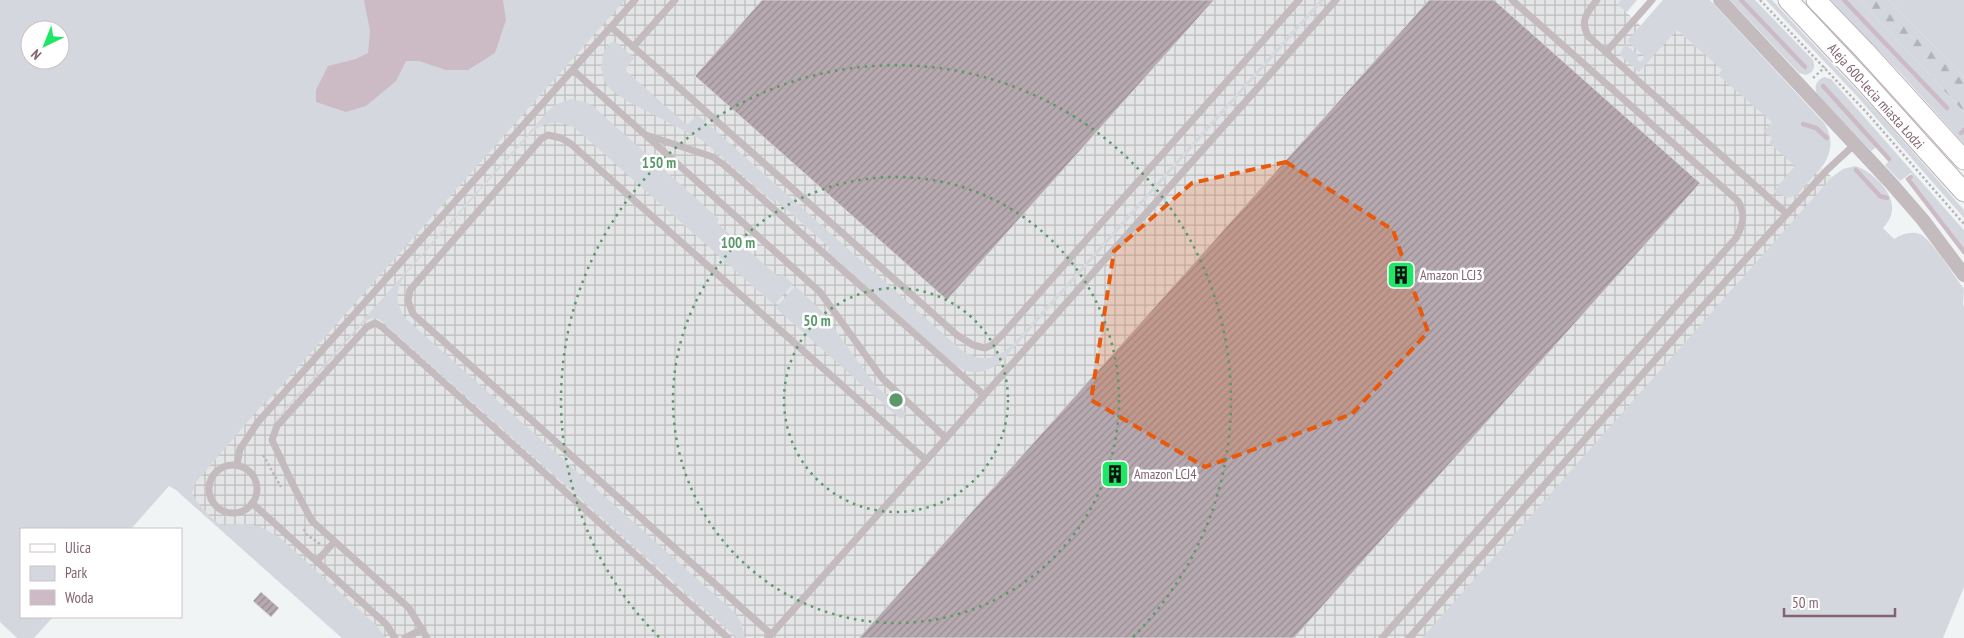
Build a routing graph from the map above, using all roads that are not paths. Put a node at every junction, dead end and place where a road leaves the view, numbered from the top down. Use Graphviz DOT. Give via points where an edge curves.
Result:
graph roads {
  1 [pos="635,0"];
  2 [pos="675,0"];
  3 [pos="1299,0"];
  4 [pos="1336,0"];
  5 [pos="1512,0"];
  6 [pos="1597,0"];
  7 [pos="1652,0"];
  8 [pos="1720,0"];
  9 [pos="1788,0"];
  10 [pos="1816,0"];
  11 [pos="611,27"];
  12 [pos="633,47"];
  13 [pos="1606,52"];
  14 [pos="572,70"];
  15 [pos="644,134"];
  16 [pos="1854,145"];
  17 [pos="1964,160"];
  18 [pos="1963,192"];
  19 [pos="1786,214"];
  20 [pos="1964,274"];
  21 [pos="984,395"];
  22 [pos="946,438"];
  23 [pos="926,460"];
  24 [pos="237,465"];
  25 [pos="252,503"];
  26 [pos="334,542"];
  27 [pos="317,561"];
  28 [pos="423,629"];
  29 [pos="769,636"];
  30 [pos="395,638"];
  31 [pos="405,638"];
  32 [pos="428,638"];
  33 [pos="728,638"];
  34 [pos="1382,638"];
  35 [pos="1409,638"];
  1 -- 11 [label="lane"];
  2 -- 12 [label="lane"];
  3 -- 12 [label="lane" via="1002,335 985,348 973,346 957,335"];
  4 -- 21 [label="lane"];
  5 -- 34 [label="lane" via="1738,201 1744,217 1743,226"];
  6 -- 13 [label="lane" via="1583,24 1589,37"];
  7 -- 13 [label="lane"];
  8 -- 16 [label="street"];
  9 -- 18 [label="main road, Aleja 600-lecia miasta Łodzi"];
  10 -- 17 [label="main road, Aleja 600-lecia miasta Łodzi"];
  11 -- 12 [label="lane"];
  11 -- 14 [label="lane"];
  13 -- 19 [label="lane"];
  14 -- 15 [label="lane"];
  14 -- 24 [label="lane" via="258,422 240,449"];
  15 -- 21 [label="lane" via="713,157 724,165"];
  15 -- 22 [label="lane" via="820,292 886,382"];
  16 -- 19 [label="lane"];
  16 -- 20 [label="street" via="1923,220"];
  19 -- 35 [label="lane"];
  21 -- 22 [label="lane"];
  22 -- 23 [label="lane"];
  23 -- 29 [label="lane"];
  23 -- 29 [label="lane" via="571,144 548,135 541,139 410,290 408,301 413,314"];
  24 -- 25 [label="lane" via="244,467 254,478 257,492"];
  24 -- 25 [label="lane" via="216,472 211,479 210,495 214,503 227,512 243,510"];
  25 -- 27 [label="lane"];
  26 -- 27 [label="lane"];
  26 -- 28 [label="lane" via="409,608"];
  26 -- 33 [label="lane" via="312,521 272,440 277,426 367,327 376,323"];
  27 -- 30 [label="lane" via="386,624"];
  28 -- 31 [label="lane"];
  28 -- 32 [label="lane"];
}
